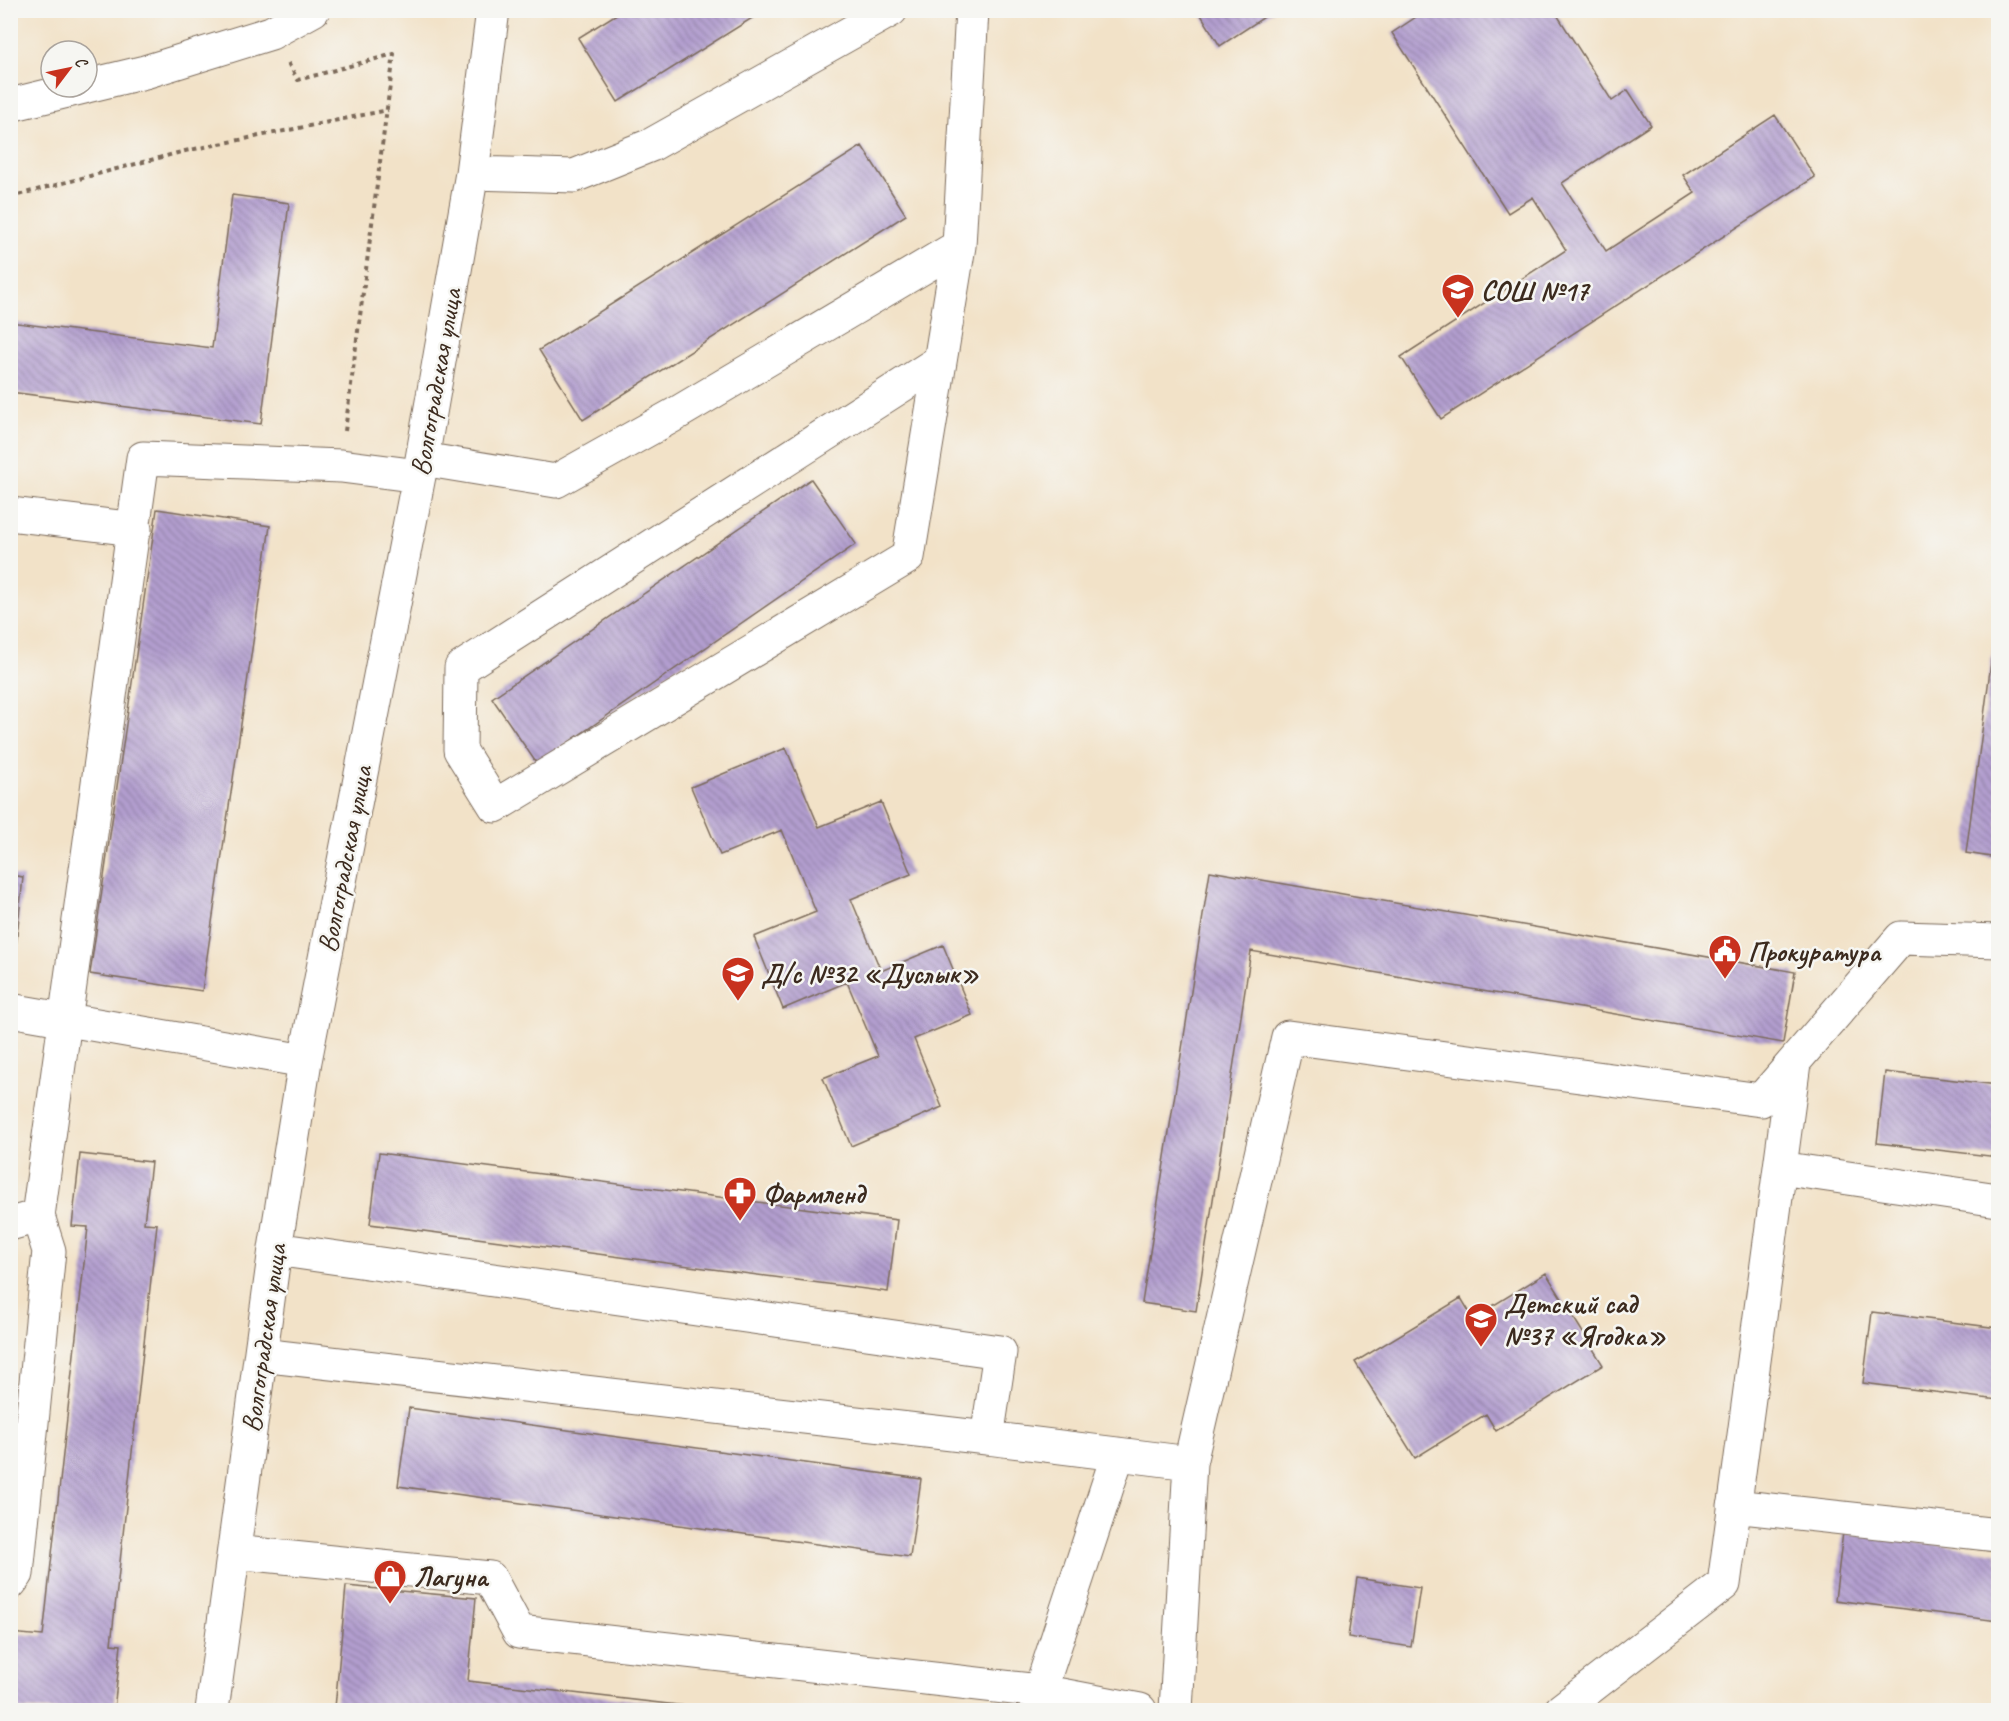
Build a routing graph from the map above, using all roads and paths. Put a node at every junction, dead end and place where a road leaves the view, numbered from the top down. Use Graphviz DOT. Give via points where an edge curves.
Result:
graph roads {
  1 [pos="313,10"];
  2 [pos="493,10"];
  3 [pos="891,10"];
  4 [pos="972,10"];
  5 [pos="270,33"];
  6 [pos="99,84"];
  7 [pos="39,98"];
  8 [pos="10,105"];
  9 [pos="388,110"];
  10 [pos="472,173"];
  11 [pos="10,197"];
  12 [pos="959,246"];
  13 [pos="940,361"];
  14 [pos="341,466"];
  15 [pos="421,467"];
  16 [pos="10,514"];
  17 [pos="135,529"];
  18 [pos="1998,940"];
  19 [pos="10,1010"];
  20 [pos="66,1020"];
  21 [pos="305,1060"];
  22 [pos="1794,1063"];
  23 [pos="1779,1168"];
  24 [pos="1998,1200"];
  25 [pos="24,1220"];
  26 [pos="274,1249"];
  27 [pos="261,1355"];
  28 [pos="987,1438"];
  29 [pos="1118,1454"];
  30 [pos="1190,1463"];
  31 [pos="1734,1506"];
  32 [pos="1998,1535"];
  33 [pos="234,1552"];
  34 [pos="10,1583"];
  35 [pos="1040,1690"];
  36 [pos="213,1710"];
  37 [pos="1140,1710"];
  38 [pos="1176,1710"];
  39 [pos="1561,1710"];
  1 -- 5 [label="street"];
  2 -- 10 [label="street, Волгоградская улица"];
  3 -- 10 [label="street" via="651,145 574,176"];
  4 -- 12 [label="street"];
  5 -- 6 [label="street"];
  5 -- 9 [label="path" via="298,80 394,54"];
  7 -- 8 [label="street"];
  9 -- 11 [label="path" via="185,151"];
  9 -- 14 [label="path"];
  10 -- 15 [label="street, Волгоградская улица"];
  12 -- 13 [label="street"];
  12 -- 15 [label="street" via="556,481"];
  13 -- 13 [label="street" via="908,557 495,806 460,750 460,668"];
  14 -- 15 [label="street"];
  14 -- 17 [label="street" via="143,458"];
  15 -- 21 [label="street, Волгоградская улица"];
  16 -- 17 [label="street"];
  17 -- 20 [label="street"];
  18 -- 22 [label="street" via="1901,938"];
  19 -- 20 [label="street"];
  20 -- 21 [label="street"];
  20 -- 25 [label="street"];
  21 -- 26 [label="street, Волгоградская улица"];
  22 -- 23 [label="street"];
  22 -- 30 [label="street" via="1761,1100 1288,1037"];
  23 -- 24 [label="street"];
  23 -- 31 [label="street"];
  25 -- 34 [label="street" via="49,1251 17,1574"];
  26 -- 27 [label="street, Волгоградская улица"];
  26 -- 28 [label="street" via="1000,1352"];
  27 -- 28 [label="street"];
  27 -- 33 [label="street, Волгоградская улица"];
  28 -- 29 [label="street"];
  29 -- 30 [label="street"];
  29 -- 35 [label="street"];
  30 -- 38 [label="street"];
  31 -- 32 [label="street"];
  31 -- 39 [label="street" via="1724,1584"];
  33 -- 35 [label="street" via="490,1578 519,1632"];
  33 -- 36 [label="street, Волгоградская улица"];
  35 -- 37 [label="street"];
}
